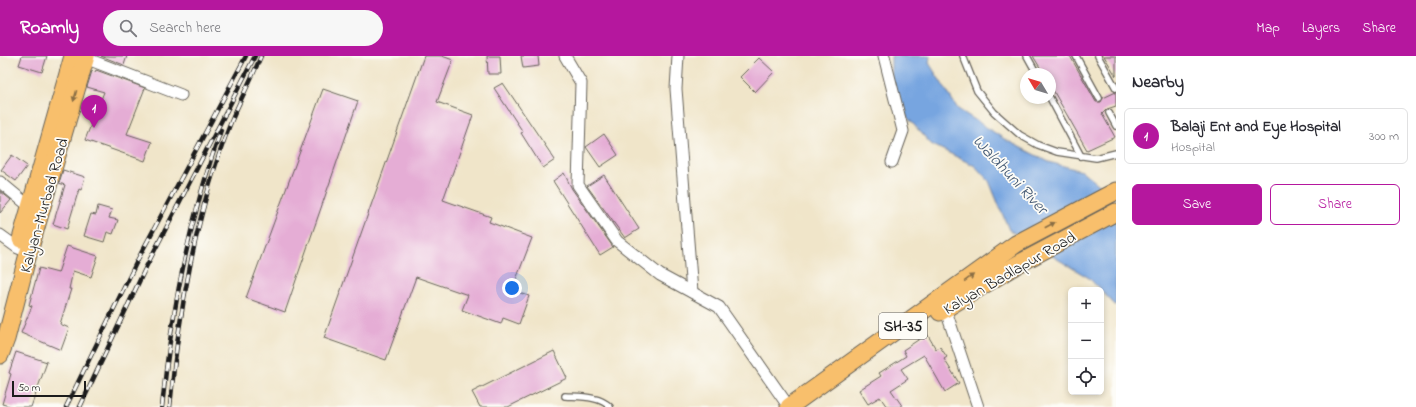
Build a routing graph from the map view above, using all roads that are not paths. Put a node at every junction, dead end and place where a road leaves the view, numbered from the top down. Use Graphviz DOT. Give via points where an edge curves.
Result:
graph roads {
  1 [pos="565,56"];
  2 [pos="678,56"];
  3 [pos="884,56"];
  4 [pos="963,56"];
  5 [pos="1027,56"];
  6 [pos="1076,56"];
  7 [pos="1098,56"];
  8 [pos="81,57"];
  9 [pos="1034,68"];
  10 [pos="1116,88"];
  11 [pos="181,94"];
  12 [pos="1099,98"];
  13 [pos="1053,104"];
  14 [pos="1109,113"];
  15 [pos="1116,126"];
  16 [pos="1115,155"];
  17 [pos="1081,156"];
  18 [pos="892,162"];
  19 [pos="0,182"];
  20 [pos="1116,191"];
  21 [pos="29,206"];
  22 [pos="1116,212"];
  23 [pos="0,235"];
  24 [pos="23,250"];
  25 [pos="692,292"];
  26 [pos="944,303"];
  27 [pos="0,317"];
  28 [pos="3,339"];
  29 [pos="0,355"];
  30 [pos="565,396"];
  31 [pos="610,407"];
  32 [pos="789,407"];
  33 [pos="807,407"];
  34 [pos="978,407"];
  1 -- 25 [label="street" via="581,83 578,185 617,241 660,276"];
  2 -- 25 [label="street" via="676,89"];
  3 -- 18 [label="street" via="903,131"];
  4 -- 17 [label="lane" via="977,91 994,112 1020,135 1057,152"];
  5 -- 9 [label="lane"];
  6 -- 12 [label="lane"];
  7 -- 10 [label="lane"];
  8 -- 11 [label="street"];
  8 -- 21 [label="main road, Kalyan-Murbad Road"];
  8 -- 24 [label="main road, Kalyan-Murbad Road, one-way"];
  13 -- 17 [label="lane"];
  14 -- 15 [label="lane"];
  16 -- 17 [label="lane" via="1096,158"];
  19 -- 21 [label="street"];
  26 -- 20 [label="main road, Kalyan Badlapur Road / SH-35, one-way" via="1016,244"];
  21 -- 24 [label="main road, Kalyan-Murbad Road"];
  22 -- 26 [label="main road, Kalyan Badlapur Road / SH-35"];
  23 -- 24 [label="street"];
  24 -- 27 [label="main road, Kalyan-Murbad Road"];
  24 -- 28 [label="main road, Kalyan-Murbad Road"];
  25 -- 32 [label="street" via="719,307"];
  26 -- 32 [label="main road, Kalyan Badlapur Road / SH-35"];
  26 -- 33 [label="main road, Kalyan Badlapur Road / SH-35"];
  26 -- 34 [label="street"];
  28 -- 29 [label="main road, Kalyan-Murbad Road"];
  30 -- 31 [label="lane" via="597,399"];
}
